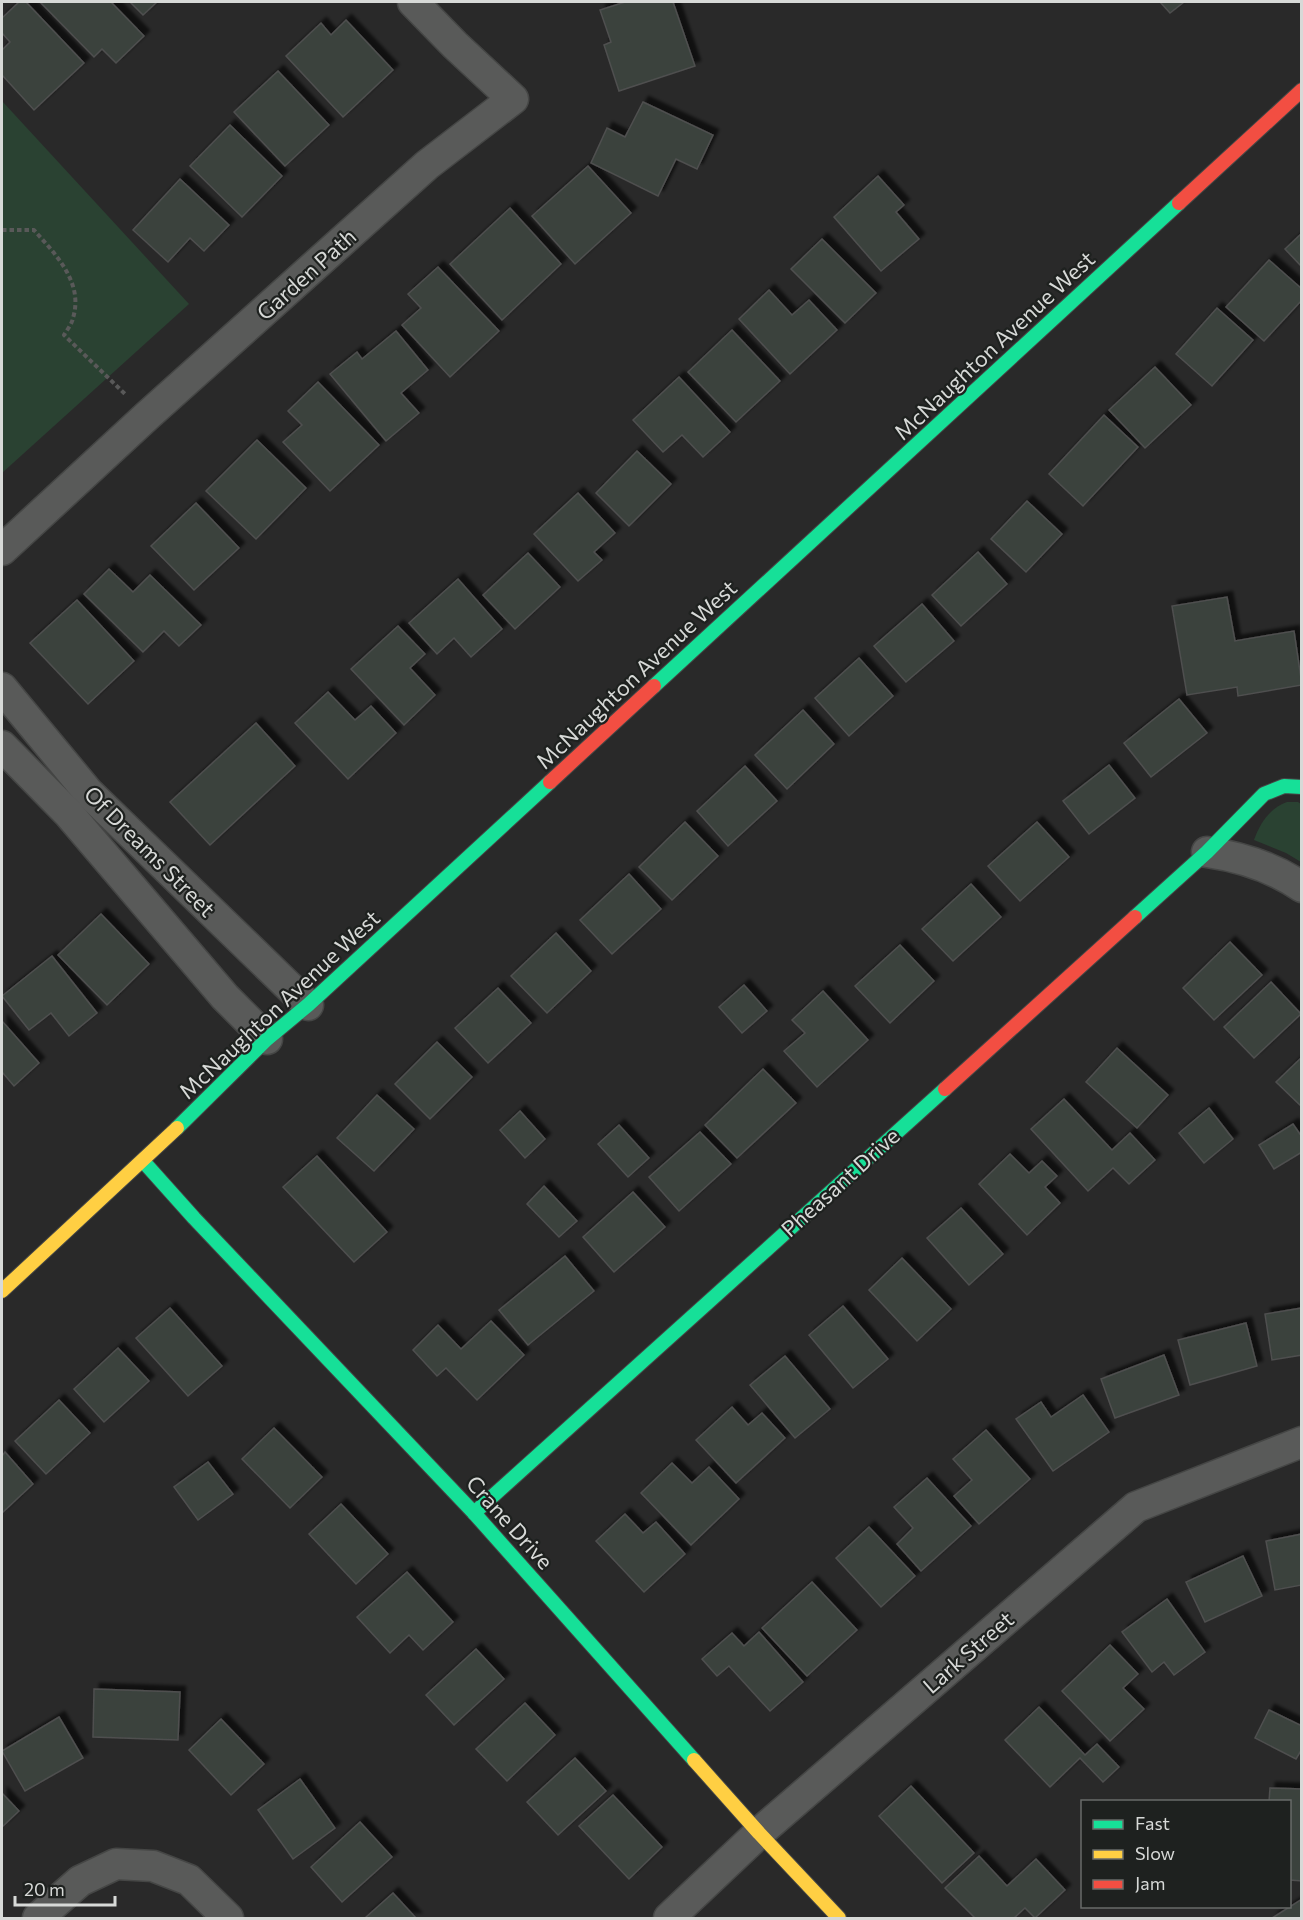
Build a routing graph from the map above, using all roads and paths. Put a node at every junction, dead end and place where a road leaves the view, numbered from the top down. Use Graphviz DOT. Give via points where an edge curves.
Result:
graph roads {
  1 [pos="413,2"];
  2 [pos="1302,90"];
  3 [pos="2,230"];
  4 [pos="147,416"];
  5 [pos="2,550"];
  6 [pos="2,688"];
  7 [pos="2,746"];
  8 [pos="1302,787"];
  9 [pos="1207,852"];
  10 [pos="1302,887"];
  11 [pos="308,1005"];
  12 [pos="267,1039"];
  13 [pos="143,1161"];
  14 [pos="2,1291"];
  15 [pos="1302,1442"];
  16 [pos="474,1513"];
  17 [pos="759,1833"];
  18 [pos="38,1918"];
  19 [pos="228,1918"];
  20 [pos="669,1918"];
  21 [pos="839,1918"];
  1 -- 4 [label="street, Garden Path" via="513,99 427,165"];
  2 -- 11 [label="street, McNaughton Avenue West"];
  3 -- 4 [label="path" via="34,230 67,269 75,297 73,318 64,335"];
  4 -- 5 [label="street, Garden Path"];
  6 -- 11 [label="street, Of Dreams Street" via="88,792"];
  7 -- 12 [label="street, Of Dreams Street" via="69,814 225,998"];
  8 -- 9 [label="street, Pheasant Drive" via="1284,786 1264,794"];
  9 -- 10 [label="street" via="1263,866"];
  9 -- 16 [label="street, Pheasant Drive"];
  11 -- 12 [label="street, McNaughton Avenue West"];
  12 -- 13 [label="street, McNaughton Avenue West"];
  13 -- 14 [label="street, McNaughton Avenue West"];
  13 -- 16 [label="street, Crane Drive"];
  15 -- 17 [label="street, Lark Street" via="1136,1507"];
  16 -- 17 [label="street, Crane Drive"];
  17 -- 20 [label="street, Lark Street"];
  17 -- 21 [label="street, Crane Drive"];
  18 -- 19 [label="street" via="80,1881 116,1864 153,1866 189,1880"];
}
